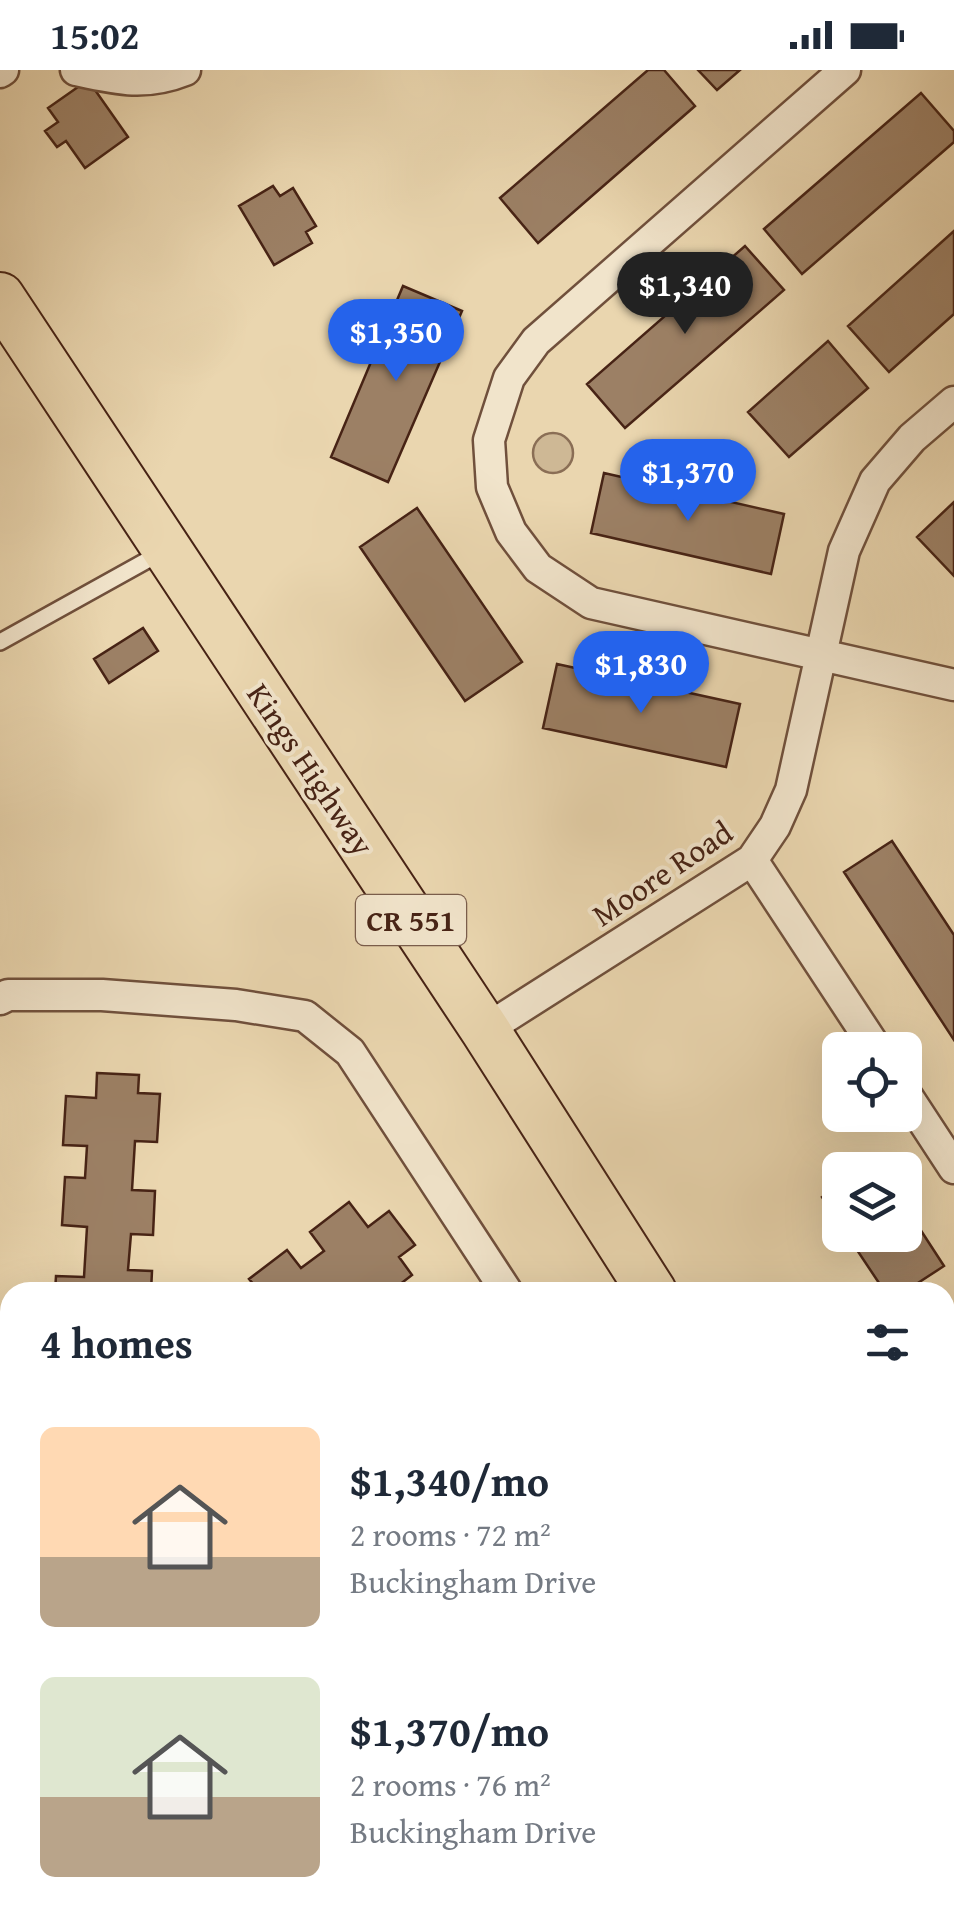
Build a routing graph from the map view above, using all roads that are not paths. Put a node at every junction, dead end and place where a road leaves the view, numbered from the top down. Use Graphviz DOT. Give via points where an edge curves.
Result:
graph roads {
  1 [pos="76,70"];
  2 [pos="185,70"];
  3 [pos="845,70"];
  4 [pos="0,297"];
  5 [pos="954,402"];
  6 [pos="166,550"];
  7 [pos="0,642"];
  8 [pos="820,655"];
  9 [pos="954,685"];
  10 [pos="752,860"];
  11 [pos="0,998"];
  12 [pos="484,1030"];
  13 [pos="865,1032"];
  14 [pos="922,1119"];
  15 [pos="954,1168"];
  16 [pos="500,1282"];
  17 [pos="646,1282"];
  1 -- 2 [label="street" via="158,81"];
  3 -- 8 [label="street" via="536,341 508,378 489,440 492,488 511,532 538,568 592,603"];
  4 -- 6 [label="main road, Kings Highway / CR 551"];
  5 -- 8 [label="street, Moore Road" via="876,481 844,552"];
  6 -- 7 [label="lane"];
  6 -- 12 [label="main road, Kings Highway / CR 551"];
  8 -- 9 [label="street"];
  8 -- 10 [label="street, Moore Road" via="791,790"];
  10 -- 12 [label="street, Moore Road"];
  10 -- 13 [label="street"];
  11 -- 16 [label="street" via="102,995 306,1016 350,1052"];
  12 -- 17 [label="main road, Kings Highway / CR 551"];
  14 -- 15 [label="street"];
}
